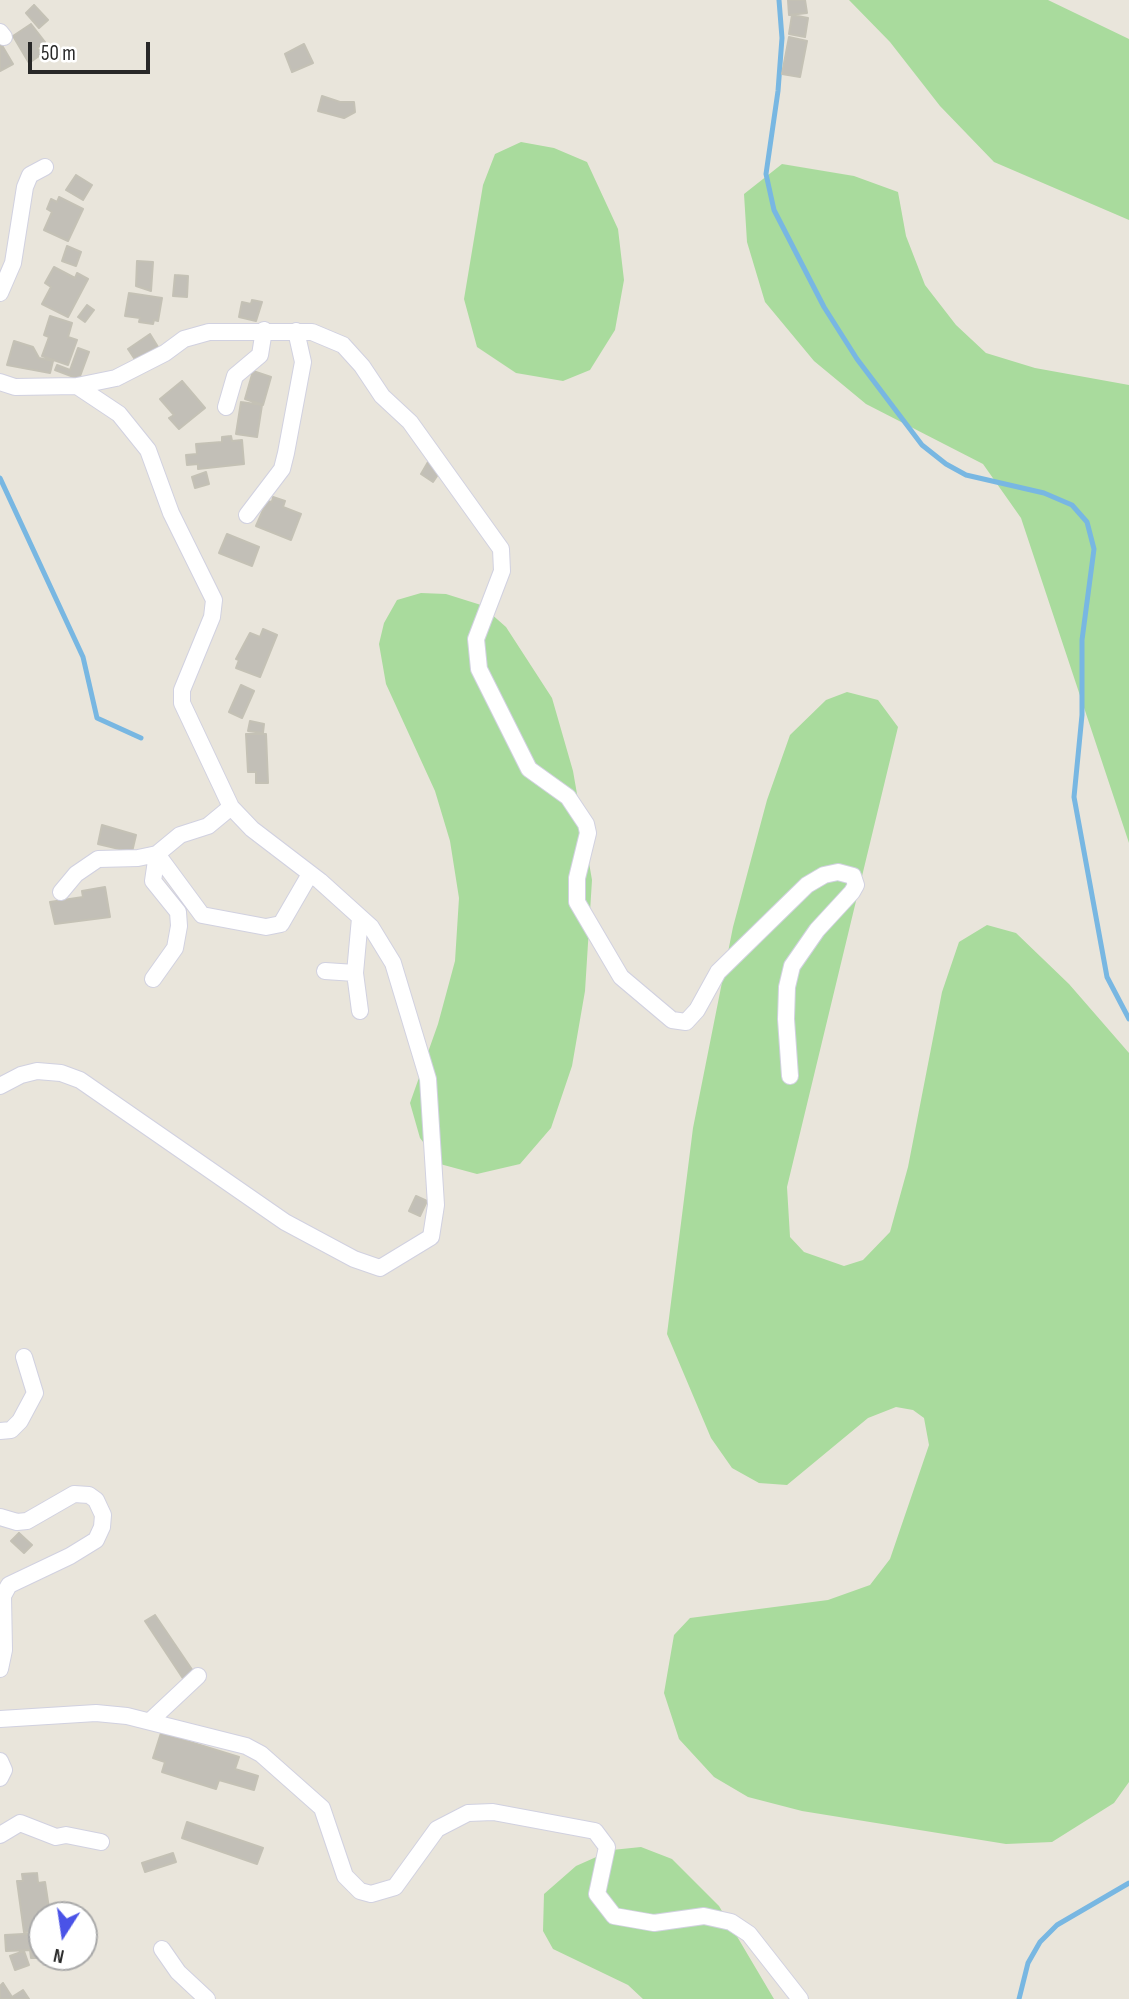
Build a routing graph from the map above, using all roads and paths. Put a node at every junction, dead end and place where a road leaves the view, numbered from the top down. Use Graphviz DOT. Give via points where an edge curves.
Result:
graph roads {
  1 [pos="45,167"];
  2 [pos="0,293"];
  3 [pos="264,330"];
  4 [pos="296,331"];
  5 [pos="0,382"];
  6 [pos="77,386"];
  7 [pos="226,407"];
  8 [pos="247,515"];
  9 [pos="230,807"];
  10 [pos="156,854"];
  11 [pos="310,874"];
  12 [pos="61,892"];
  13 [pos="360,918"];
  14 [pos="325,971"];
  15 [pos="355,973"];
  16 [pos="153,979"];
  17 [pos="360,1011"];
  18 [pos="790,1076"];
  19 [pos="0,1086"];
  20 [pos="24,1357"];
  21 [pos="0,1431"];
  22 [pos="0,1517"];
  23 [pos="0,1669"];
  24 [pos="198,1676"];
  25 [pos="0,1719"];
  26 [pos="150,1721"];
  27 [pos="0,1761"];
  28 [pos="0,1778"];
  29 [pos="0,1835"];
  30 [pos="101,1842"];
  31 [pos="162,1949"];
  32 [pos="207,1999"];
  33 [pos="800,1999"];
  1 -- 2 [label="street" via="30,175 25,187 13,263"];
  3 -- 4 [label="street"];
  3 -- 6 [label="street" via="209,332 184,339 133,371"];
  3 -- 7 [label="street" via="260,355 235,376"];
  4 -- 8 [label="street" via="303,362 282,469"];
  4 -- 18 [label="street" via="312,332 343,345 382,397 410,422 501,549 502,571 476,639 479,669 529,769 568,797 586,824 589,833 577,878 577,902 621,977 672,1020 686,1022 718,972 807,885 824,874 853,876 852,892 792,966 786,1019"];
  5 -- 6 [label="street" via="15,387"];
  6 -- 9 [label="street" via="119,414 148,450 172,513 209,584 214,600 212,617 182,690 182,703"];
  9 -- 10 [label="street" via="208,826 180,835"];
  9 -- 11 [label="street"];
  10 -- 11 [label="street" via="202,915 266,927 281,925"];
  10 -- 12 [label="street" via="98,859 76,873"];
  10 -- 16 [label="street" via="153,881 178,912 179,926 175,948"];
  11 -- 13 [label="street"];
  13 -- 15 [label="street"];
  13 -- 19 [label="street" via="393,963 428,1079 433,1136 436,1205 430,1237 380,1268 285,1222 80,1080 37,1072 21,1074"];
  14 -- 15 [label="street"];
  15 -- 17 [label="street"];
  20 -- 21 [label="street" via="35,1393 20,1421 11,1430"];
  22 -- 23 [label="street" via="27,1521 74,1493 96,1500 103,1514 96,1540 9,1585 4,1596"];
  24 -- 26 [label="street"];
  25 -- 26 [label="street" via="96,1713"];
  26 -- 33 [label="street" via="261,1754 322,1808 345,1876 360,1891 371,1894 395,1887 437,1829 468,1813 492,1812 595,1831 607,1847 597,1894 614,1916 654,1923 704,1916 731,1922 749,1934"];
  27 -- 28 [label="street" via="4,1770"];
  29 -- 30 [label="street" via="20,1823 56,1837"];
  31 -- 32 [label="street"];
}
